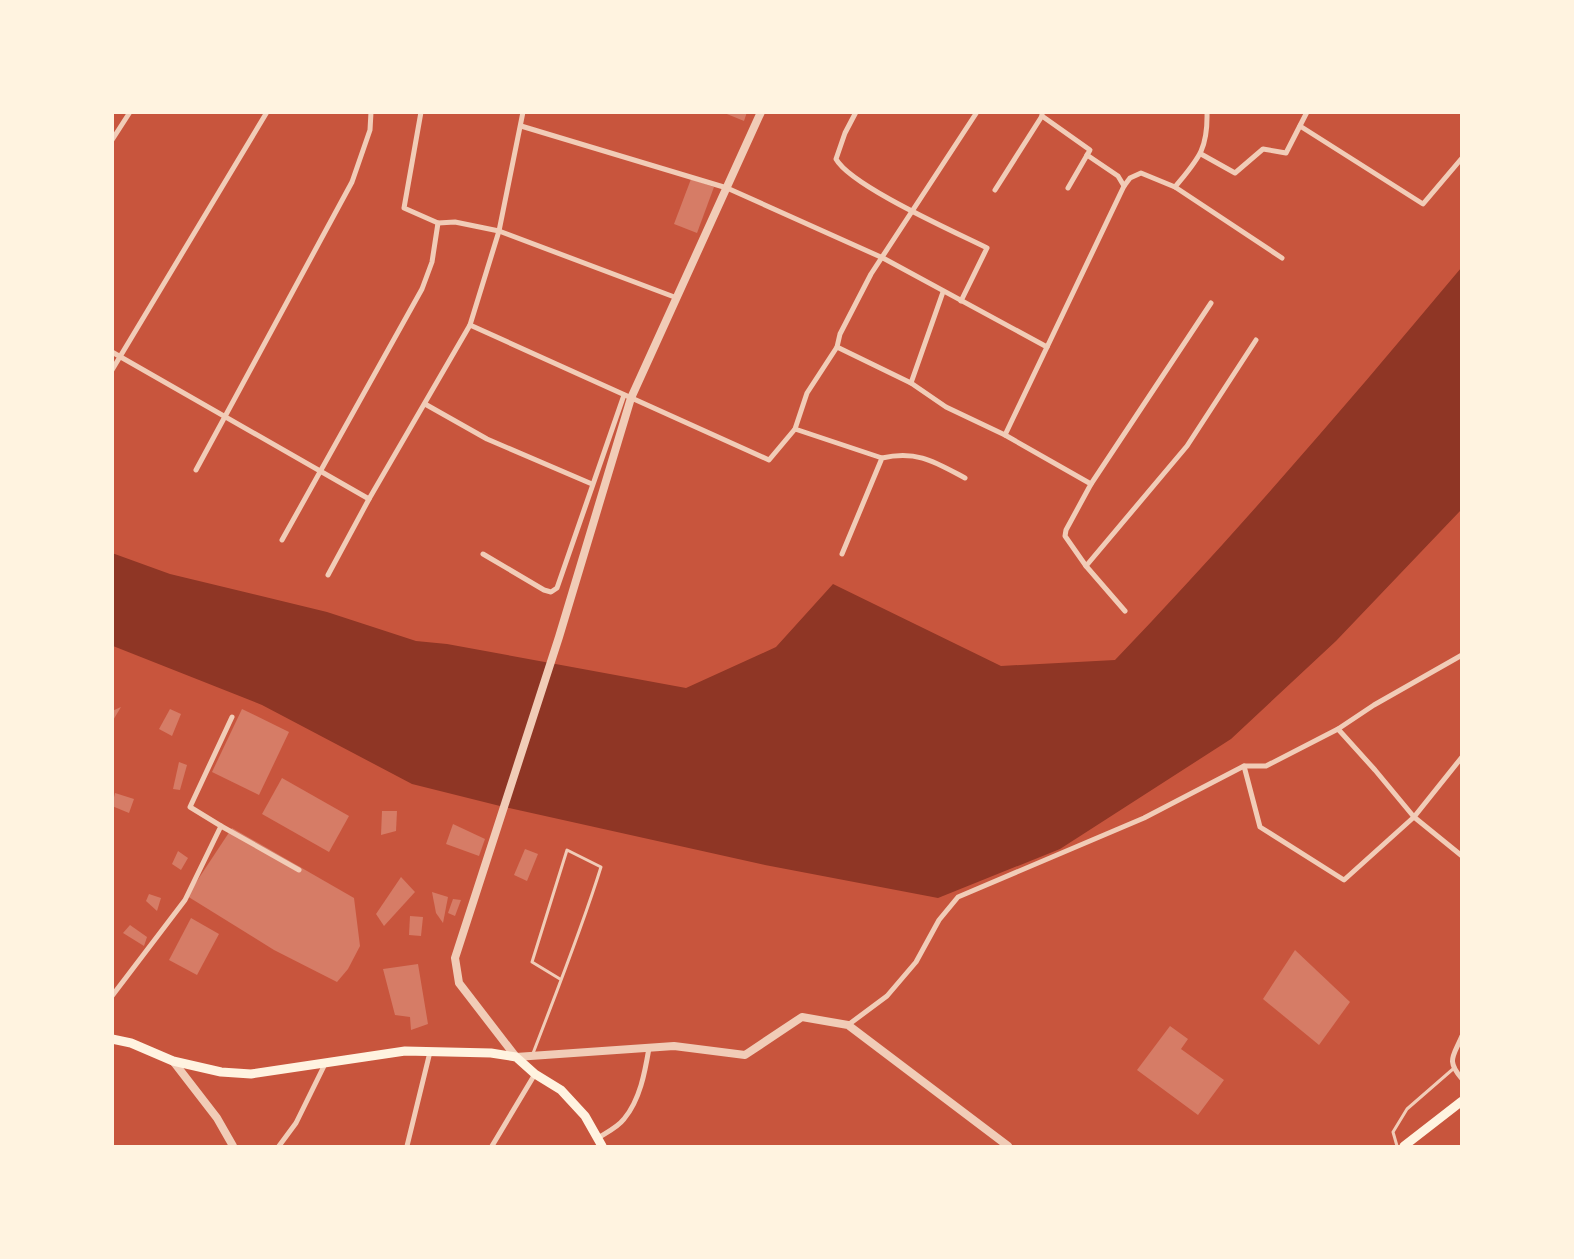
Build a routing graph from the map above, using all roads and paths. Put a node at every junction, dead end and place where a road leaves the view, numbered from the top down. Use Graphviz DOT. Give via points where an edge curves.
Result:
graph roads {
  1 [pos="130,112"];
  2 [pos="268,112"];
  3 [pos="372,112"];
  4 [pos="421,112"];
  5 [pos="523,112"];
  6 [pos="761,112"];
  7 [pos="856,112"];
  8 [pos="977,112"];
  9 [pos="1207,112"];
  10 [pos="1307,112"];
  11 [pos="1042,114"];
  12 [pos="521,126"];
  13 [pos="1300,126"];
  14 [pos="112,140"];
  15 [pos="1201,154"];
  16 [pos="1087,155"];
  17 [pos="1462,158"];
  18 [pos="1124,186"];
  19 [pos="1175,187"];
  20 [pos="727,188"];
  21 [pos="1068,188"];
  22 [pos="995,190"];
  23 [pos="912,211"];
  24 [pos="438,223"];
  25 [pos="499,231"];
  26 [pos="883,258"];
  27 [pos="1282,258"];
  28 [pos="943,292"];
  29 [pos="677,298"];
  30 [pos="960,301"];
  31 [pos="1211,303"];
  32 [pos="470,325"];
  33 [pos="1256,340"];
  34 [pos="837,347"];
  35 [pos="1047,347"];
  36 [pos="112,352"];
  37 [pos="121,357"];
  38 [pos="112,370"];
  39 [pos="910,383"];
  40 [pos="628,396"];
  41 [pos="425,404"];
  42 [pos="223,417"];
  43 [pos="795,429"];
  44 [pos="1004,436"];
  45 [pos="882,458"];
  46 [pos="196,470"];
  47 [pos="321,471"];
  48 [pos="965,478"];
  49 [pos="592,484"];
  50 [pos="1091,484"];
  51 [pos="369,499"];
  52 [pos="282,540"];
  53 [pos="483,554"];
  54 [pos="842,554"];
  55 [pos="1086,566"];
  56 [pos="328,575"];
  57 [pos="1125,611"];
  58 [pos="1462,655"];
  59 [pos="232,717"];
  60 [pos="1338,730"];
  61 [pos="1462,757"];
  62 [pos="1244,766"];
  63 [pos="1414,817"];
  64 [pos="221,826"];
  65 [pos="1462,856"];
  66 [pos="299,870"];
  67 [pos="560,979"];
  68 [pos="112,996"];
  69 [pos="848,1025"];
  70 [pos="1462,1036"];
  71 [pos="112,1039"];
  72 [pos="649,1048"];
  73 [pos="430,1052"];
  74 [pos="532,1056"];
  75 [pos="516,1057"];
  76 [pos="173,1061"];
  77 [pos="327,1061"];
  78 [pos="1453,1068"];
  79 [pos="535,1074"];
  80 [pos="1462,1078"];
  81 [pos="1462,1101"];
  82 [pos="600,1142"];
  83 [pos="233,1146"];
  84 [pos="279,1146"];
  85 [pos="407,1146"];
  86 [pos="492,1146"];
  87 [pos="1008,1146"];
  88 [pos="1397,1146"];
  89 [pos="1404,1146"];
  1 -- 14 [label="street"];
  2 -- 37 [label="street"];
  3 -- 42 [label="street" via="370,130 352,182"];
  4 -- 24 [label="street" via="404,208"];
  5 -- 12 [label="street"];
  6 -- 20 [label="street"];
  7 -- 23 [label="street" via="836,159 839,165"];
  8 -- 23 [label="street"];
  9 -- 15 [label="street"];
  10 -- 13 [label="street"];
  11 -- 16 [label="street" via="1090,150"];
  11 -- 22 [label="street"];
  12 -- 20 [label="street"];
  12 -- 25 [label="street"];
  13 -- 15 [label="street" via="1286,153 1263,149 1235,173"];
  13 -- 17 [label="street" via="1423,204"];
  15 -- 19 [label="street"];
  16 -- 18 [label="street" via="1118,176"];
  16 -- 21 [label="street"];
  18 -- 19 [label="street" via="1130,178 1141,173"];
  18 -- 35 [label="street"];
  19 -- 27 [label="street"];
  20 -- 26 [label="street"];
  20 -- 29 [label="street"];
  23 -- 26 [label="street"];
  23 -- 30 [label="street" via="987,248"];
  24 -- 25 [label="street" via="455,222"];
  24 -- 47 [label="street" via="432,262 422,290"];
  25 -- 29 [label="street"];
  25 -- 32 [label="street"];
  26 -- 28 [label="street"];
  26 -- 34 [label="street" via="840,334"];
  28 -- 30 [label="street"];
  28 -- 39 [label="street"];
  29 -- 40 [label="street"];
  30 -- 35 [label="street"];
  31 -- 50 [label="street"];
  32 -- 40 [label="street"];
  32 -- 41 [label="street"];
  33 -- 55 [label="street" via="1188,446"];
  34 -- 39 [label="street"];
  34 -- 43 [label="street" via="807,393"];
  35 -- 44 [label="street"];
  36 -- 37 [label="street"];
  37 -- 38 [label="street"];
  37 -- 42 [label="street"];
  39 -- 44 [label="street" via="946,407"];
  40 -- 43 [label="street" via="769,460"];
  40 -- 49 [label="street"];
  40 -- 75 [label="street" via="560,637 456,958 459,983"];
  41 -- 49 [label="street" via="487,438"];
  41 -- 51 [label="street"];
  42 -- 46 [label="street"];
  42 -- 47 [label="street"];
  43 -- 45 [label="street"];
  44 -- 50 [label="street"];
  45 -- 48 [label="street" via="910,454"];
  45 -- 54 [label="street"];
  47 -- 51 [label="street"];
  47 -- 52 [label="street"];
  49 -- 53 [label="street" via="558,588 551,592 544,590"];
  50 -- 55 [label="street" via="1065,534"];
  51 -- 56 [label="street"];
  55 -- 57 [label="street"];
  58 -- 60 [label="street" via="1381,701"];
  59 -- 64 [label="street" via="190,807"];
  60 -- 62 [label="street" via="1266,766"];
  60 -- 63 [label="street"];
  61 -- 63 [label="street"];
  62 -- 63 [label="street" via="1260,827 1344,880"];
  62 -- 69 [label="street" via="1144,818 958,897 939,920 916,962 887,996"];
  63 -- 65 [label="street"];
  64 -- 66 [label="street"];
  64 -- 68 [label="street" via="185,900"];
  67 -- 67 [label="lane" via="587,914 601,867 567,850 532,962"];
  67 -- 74 [label="lane"];
  69 -- 72 [label="street" via="802,1017 745,1055 674,1046"];
  69 -- 87 [label="street"];
  70 -- 78 [label="street" via="1452,1060"];
  71 -- 76 [label="main road" via="131,1043"];
  72 -- 74 [label="street"];
  72 -- 82 [label="street" via="644,1076 633,1105 624,1121"];
  73 -- 75 [label="main road" via="491,1053"];
  73 -- 77 [label="main road" via="405,1051"];
  73 -- 85 [label="street"];
  74 -- 75 [label="street"];
  75 -- 79 [label="main road"];
  76 -- 77 [label="main road" via="221,1072 251,1074"];
  76 -- 83 [label="street" via="217,1118"];
  77 -- 84 [label="street" via="296,1123"];
  78 -- 80 [label="street"];
  78 -- 88 [label="lane" via="1407,1109 1393,1132"];
  79 -- 82 [label="main road" via="561,1090 585,1116"];
  79 -- 86 [label="street"];
  81 -- 89 [label="main road"];
}
